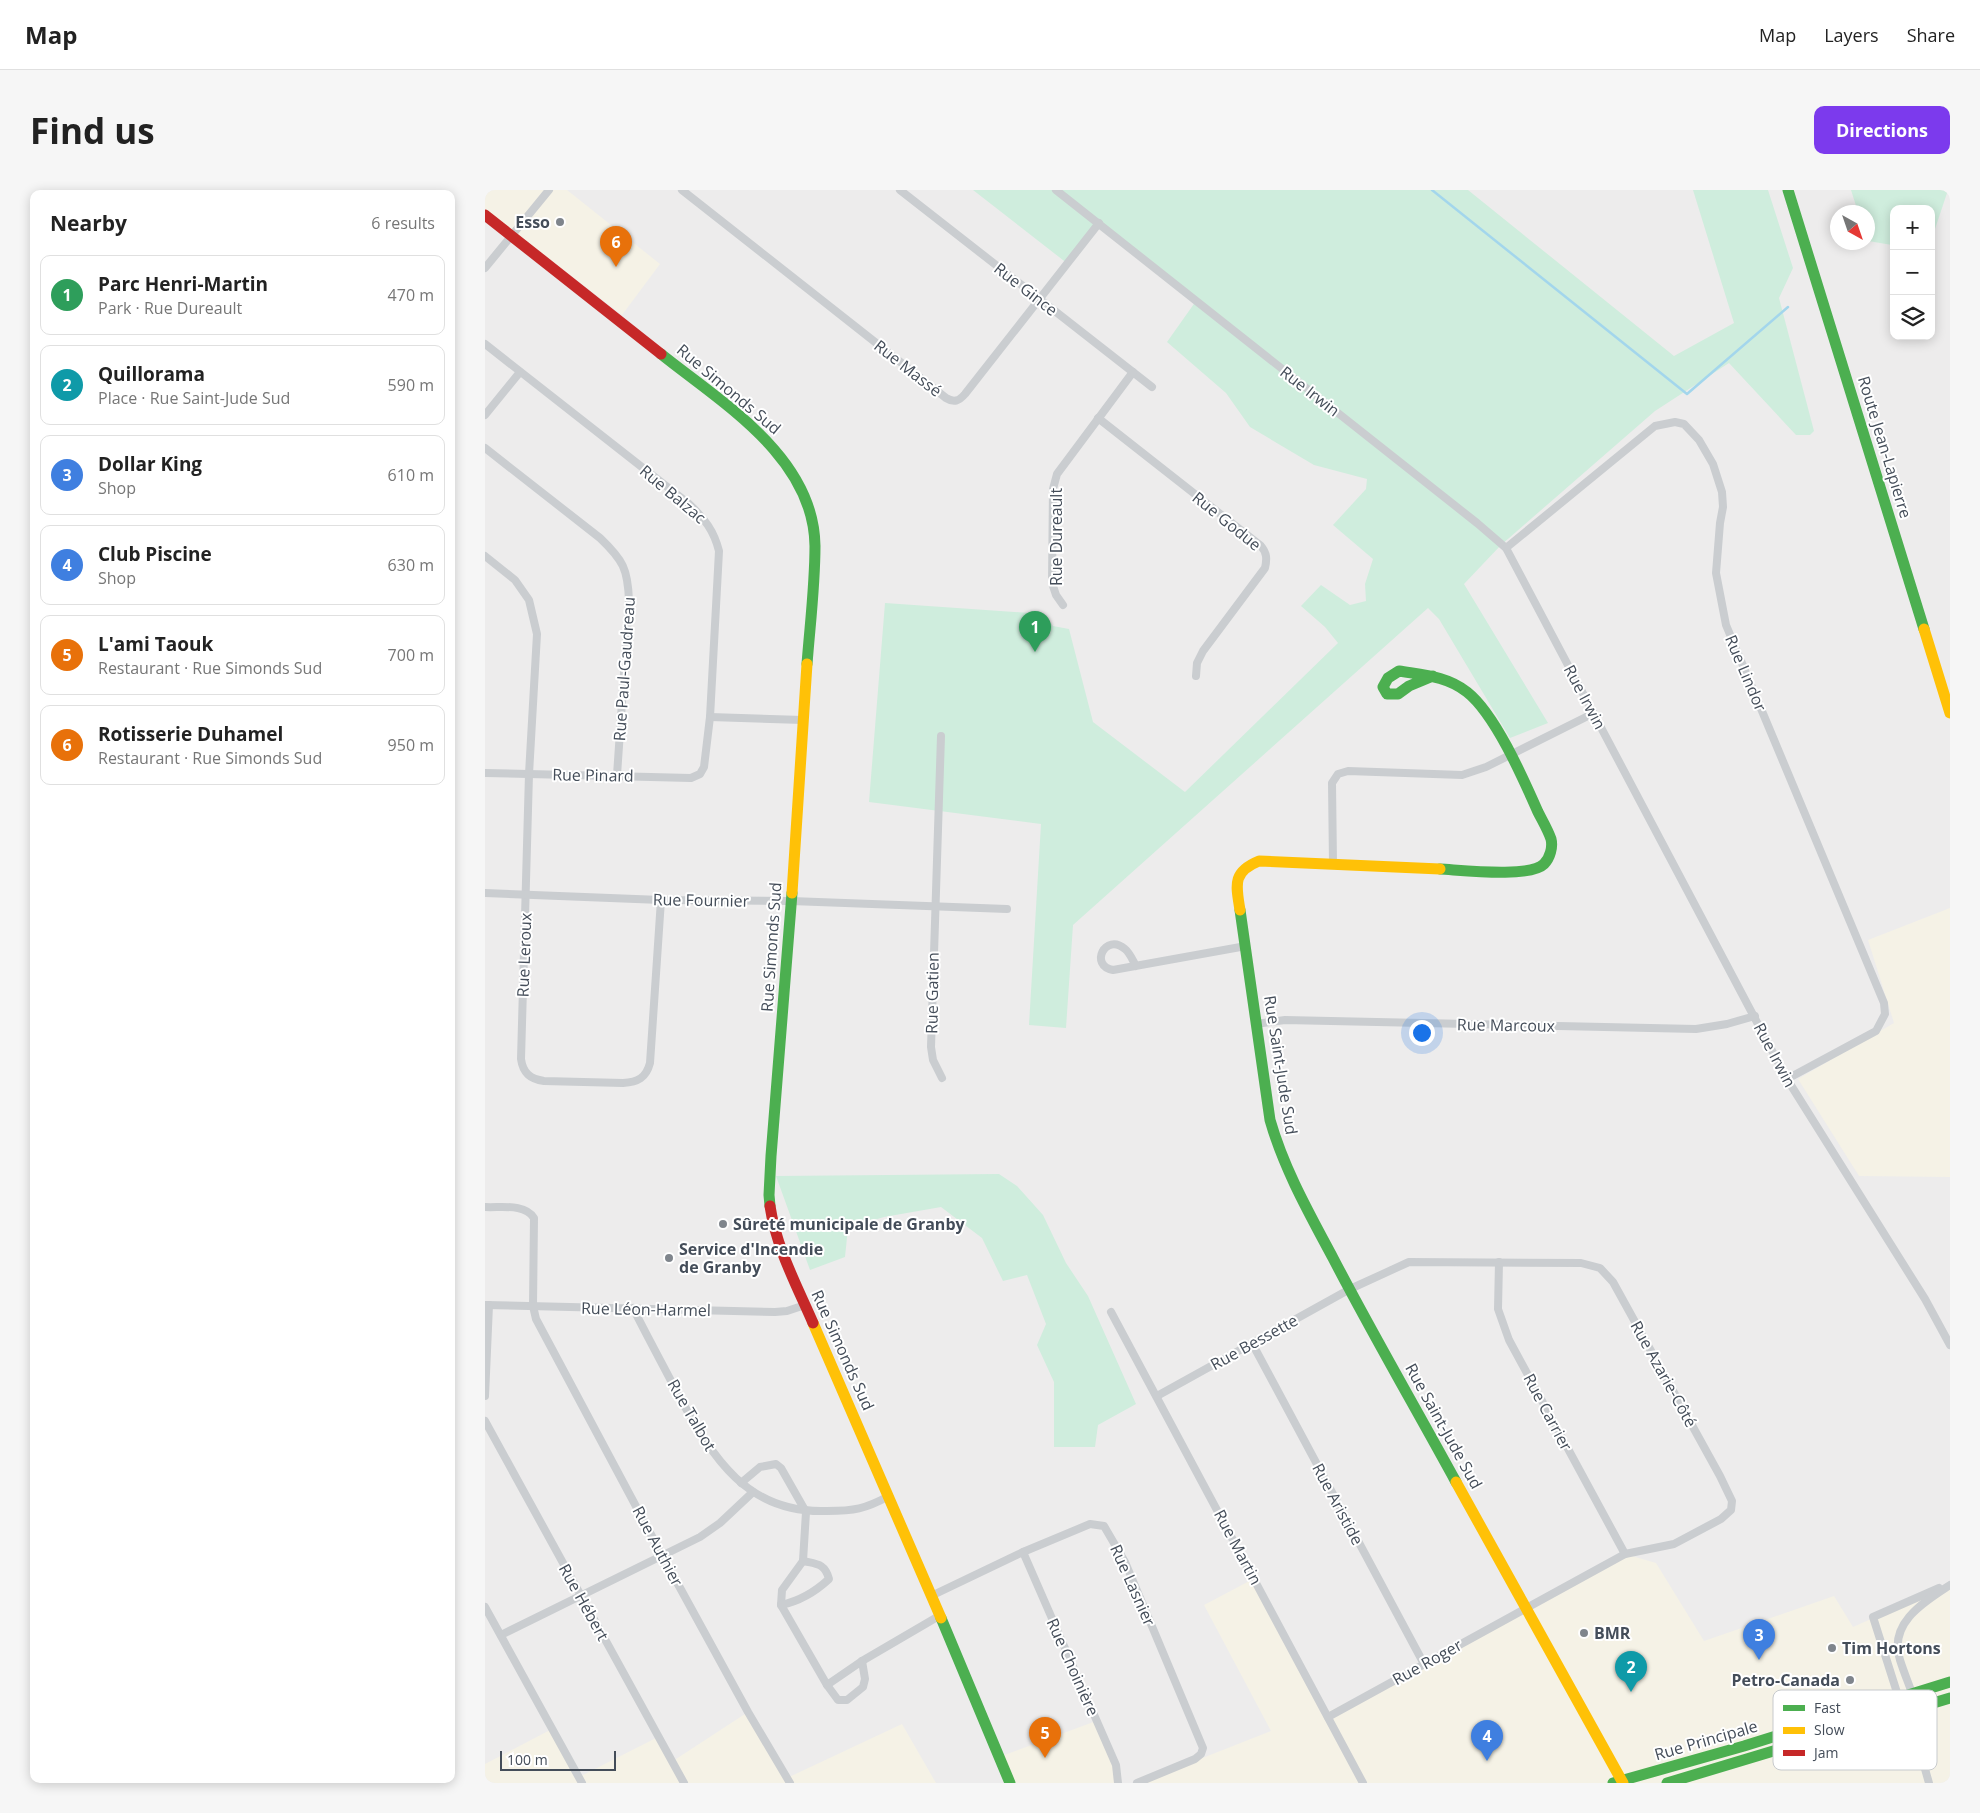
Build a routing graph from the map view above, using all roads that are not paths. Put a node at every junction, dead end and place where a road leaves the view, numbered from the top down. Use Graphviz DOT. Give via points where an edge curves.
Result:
graph roads {
  1 [pos="549,190"];
  2 [pos="682,190"];
  3 [pos="901,190"];
  4 [pos="1056,190"];
  5 [pos="1788,190"];
  6 [pos="485,215"];
  7 [pos="1099,223"];
  8 [pos="511,235"];
  9 [pos="485,268"];
  10 [pos="1040,299"];
  11 [pos="485,344"];
  12 [pos="520,372"];
  13 [pos="1133,372"];
  14 [pos="1153,387"];
  15 [pos="485,415"];
  16 [pos="1098,418"];
  17 [pos="485,448"];
  18 [pos="1506,548"];
  19 [pos="485,556"];
  20 [pos="1063,605"];
  21 [pos="1196,676"];
  22 [pos="1433,676"];
  23 [pos="1594,712"];
  24 [pos="1950,713"];
  25 [pos="710,717"];
  26 [pos="803,720"];
  27 [pos="941,736"];
  28 [pos="1510,754"];
  29 [pos="485,773"];
  30 [pos="529,774"];
  31 [pos="700,774"];
  32 [pos="617,775"];
  33 [pos="1333,864"];
  34 [pos="485,893"];
  35 [pos="525,894"];
  36 [pos="661,900"];
  37 [pos="791,901"];
  38 [pos="934,906"];
  39 [pos="1007,909"];
  40 [pos="1246,946"];
  41 [pos="1136,966"];
  42 [pos="1755,1016"];
  43 [pos="1256,1024"];
  44 [pos="941,1078"];
  45 [pos="1787,1079"];
  46 [pos="485,1207"];
  47 [pos="1499,1262"];
  48 [pos="1350,1290"];
  49 [pos="487,1305"];
  50 [pos="805,1305"];
  51 [pos="533,1306"];
  52 [pos="633,1308"];
  53 [pos="1111,1312"];
  54 [pos="1252,1343"];
  55 [pos="1950,1345"];
  56 [pos="485,1396"];
  57 [pos="1157,1396"];
  58 [pos="485,1421"];
  59 [pos="741,1483"];
  60 [pos="753,1492"];
  61 [pos="889,1496"];
  62 [pos="807,1512"];
  63 [pos="1023,1552"];
  64 [pos="1625,1554"];
  65 [pos="662,1555"];
  66 [pos="803,1561"];
  67 [pos="1947,1585"];
  68 [pos="931,1596"];
  69 [pos="581,1597"];
  70 [pos="781,1605"];
  71 [pos="485,1606"];
  72 [pos="1527,1608"];
  73 [pos="939,1616"];
  74 [pos="501,1635"];
  75 [pos="862,1662"];
  76 [pos="1424,1664"];
  77 [pos="1950,1682"];
  78 [pos="827,1685"];
  79 [pos="1897,1690"];
  80 [pos="1911,1690"];
  81 [pos="1925,1690"];
  82 [pos="1950,1698"];
  83 [pos="1937,1702"];
  84 [pos="1328,1717"];
  85 [pos="1773,1737"];
  86 [pos="1773,1753"];
  87 [pos="1925,1770"];
  88 [pos="1619,1782"];
  89 [pos="582,1783"];
  90 [pos="684,1783"];
  91 [pos="790,1783"];
  92 [pos="1010,1783"];
  93 [pos="1118,1783"];
  94 [pos="1137,1783"];
  95 [pos="1363,1783"];
  96 [pos="1667,1783"];
  97 [pos="1929,1783"];
  1 -- 8 [label="street"];
  2 -- 10 [label="street, Rue Massé" via="950,400 961,399"];
  3 -- 10 [label="street, Rue Gince"];
  4 -- 7 [label="street, Rue Irwin"];
  5 -- 24 [label="main road, Route Jean-Lapierre"];
  6 -- 8 [label="main road, Rue Simonds Sud"];
  7 -- 10 [label="street, Rue Massé"];
  7 -- 18 [label="street, Rue Irwin"];
  8 -- 9 [label="street"];
  8 -- 26 [label="main road, Rue Simonds Sud" via="756,430 792,470 809,508 815,546"];
  10 -- 13 [label="street, Rue Gince"];
  11 -- 12 [label="street, Rue Balzac"];
  12 -- 15 [label="street"];
  12 -- 25 [label="street, Rue Balzac" via="689,504 716,537 719,551"];
  13 -- 14 [label="street, Rue Gince"];
  13 -- 16 [label="street, Rue Dureault"];
  16 -- 20 [label="street, Rue Dureault" via="1057,474 1053,489 1052,583"];
  16 -- 21 [label="street, Rue Godue" via="1265,551 1265,568 1203,651 1197,663"];
  17 -- 32 [label="street, Rue Paul-Gaudreau" via="600,538 624,565 629,582 629,600"];
  18 -- 23 [label="street, Rue Irwin"];
  18 -- 45 [label="street, Rue Lindor" via="1655,426 1675,422 1684,424 1699,440 1713,464 1722,492 1716,573 1726,625 1884,1003 1885,1014 1875,1031"];
  19 -- 30 [label="street, Rue Leroux" via="515,580 529,600 537,634"];
  22 -- 28 [label="main road, Rue Saint-Jude Sud" via="1457,684 1480,705"];
  23 -- 28 [label="street"];
  23 -- 42 [label="street, Rue Irwin"];
  25 -- 26 [label="street"];
  25 -- 31 [label="street, Rue Balzac" via="705,767"];
  26 -- 37 [label="main road, Rue Simonds Sud"];
  27 -- 38 [label="street, Rue Gatien"];
  28 -- 33 [label="street" via="1462,775 1348,771 1338,774 1333,783"];
  28 -- 33 [label="main road, Rue Saint-Jude Sud" via="1551,840 1551,855 1544,865 1510,872"];
  29 -- 30 [label="street, Rue Pinard"];
  30 -- 32 [label="street, Rue Pinard"];
  30 -- 35 [label="street, Rue Leroux"];
  31 -- 32 [label="street, Rue Pinard" via="691,778"];
  33 -- 40 [label="main road, Rue Saint-Jude Sud" via="1259,861 1243,869 1237,885"];
  34 -- 35 [label="street, Rue Fournier"];
  35 -- 36 [label="street, Rue Fournier"];
  35 -- 36 [label="street, Rue Leroux" via="521,1059 526,1074 544,1081 635,1082 647,1072"];
  36 -- 37 [label="street, Rue Fournier"];
  37 -- 38 [label="street, Rue Fournier"];
  37 -- 50 [label="main road, Rue Simonds Sud" via="769,1195 780,1245"];
  38 -- 39 [label="street, Rue Fournier"];
  38 -- 44 [label="street, Rue Gatien" via="931,1047"];
  40 -- 41 [label="street"];
  40 -- 43 [label="main road, Rue Saint-Jude Sud"];
  41 -- 41 [label="street" via="1108,969 1100,957 1109,945 1114,944 1127,950"];
  42 -- 43 [label="street, Rue Marcoux" via="1696,1029 1285,1020"];
  42 -- 45 [label="street, Rue Irwin"];
  43 -- 48 [label="main road, Rue Saint-Jude Sud" via="1270,1120 1277,1145 1291,1179"];
  45 -- 55 [label="street, Rue Irwin"];
  46 -- 51 [label="street" via="523,1209 534,1218"];
  47 -- 48 [label="street, Rue Azarie-Côté" via="1409,1262"];
  47 -- 64 [label="street, Rue Carrier" via="1498,1309 1509,1340"];
  47 -- 64 [label="street, Rue Azarie-Côté" via="1581,1262 1600,1268 1613,1282 1732,1501 1731,1510 1721,1519 1674,1544"];
  48 -- 54 [label="street, Rue Bessette"];
  48 -- 72 [label="main road, Rue Saint-Jude Sud"];
  49 -- 51 [label="street, Rue Léon-Harmel"];
  49 -- 56 [label="street"];
  50 -- 52 [label="street, Rue Léon-Harmel" via="775,1312"];
  50 -- 61 [label="main road, Rue Simonds Sud"];
  51 -- 52 [label="street, Rue Léon-Harmel"];
  51 -- 65 [label="street, Rue Authier" via="536,1319"];
  52 -- 59 [label="street, Rue Talbot" via="703,1440"];
  53 -- 57 [label="street, Rue Martin"];
  54 -- 57 [label="street, Rue Bessette"];
  54 -- 76 [label="street, Rue Aristide"];
  57 -- 84 [label="street, Rue Martin"];
  58 -- 69 [label="street, Rue Hébert"];
  59 -- 60 [label="street, Rue Talbot"];
  59 -- 62 [label="street" via="760,1467 776,1464"];
  60 -- 62 [label="street, Rue Talbot"];
  60 -- 65 [label="street" via="720,1523"];
  61 -- 62 [label="street, Rue Talbot" via="869,1507"];
  61 -- 68 [label="main road, Rue Simonds Sud"];
  62 -- 66 [label="street"];
  63 -- 68 [label="street, Rue Lasnier"];
  63 -- 93 [label="street, Rue Choinière" via="1115,1765"];
  63 -- 94 [label="street, Rue Lasnier" via="1095,1524 1107,1530 1125,1562 1203,1748 1195,1759"];
  64 -- 72 [label="street, Rue Azarie-Côté"];
  65 -- 69 [label="street"];
  65 -- 91 [label="street, Rue Authier"];
  66 -- 70 [label="street" via="781,1590"];
  66 -- 70 [label="street" via="827,1570 829,1579 796,1602"];
  67 -- 79 [label="street" via="1873,1617"];
  67 -- 80 [label="street" via="1918,1607 1905,1622 1898,1640 1899,1658"];
  68 -- 73 [label="main road, Rue Simonds Sud"];
  69 -- 74 [label="street"];
  69 -- 90 [label="street, Rue Hébert"];
  70 -- 78 [label="street"];
  71 -- 74 [label="street"];
  72 -- 76 [label="street, Rue Roger"];
  72 -- 88 [label="main road, Rue Saint-Jude Sud"];
  73 -- 75 [label="street"];
  73 -- 92 [label="main road, Rue Simonds Sud"];
  74 -- 89 [label="street"];
  75 -- 78 [label="street"];
  75 -- 78 [label="street" via="863,1687 847,1700 839,1700"];
  76 -- 84 [label="street, Rue Roger"];
  77 -- 81 [label="main road, Rue Principale"];
  82 -- 83 [label="main road, Rue Principale"];
  84 -- 95 [label="street, Rue Martin"];
  85 -- 88 [label="main road, Rue Principale"];
  86 -- 96 [label="main road, Rue Principale"];
  87 -- 97 [label="street"];
}
